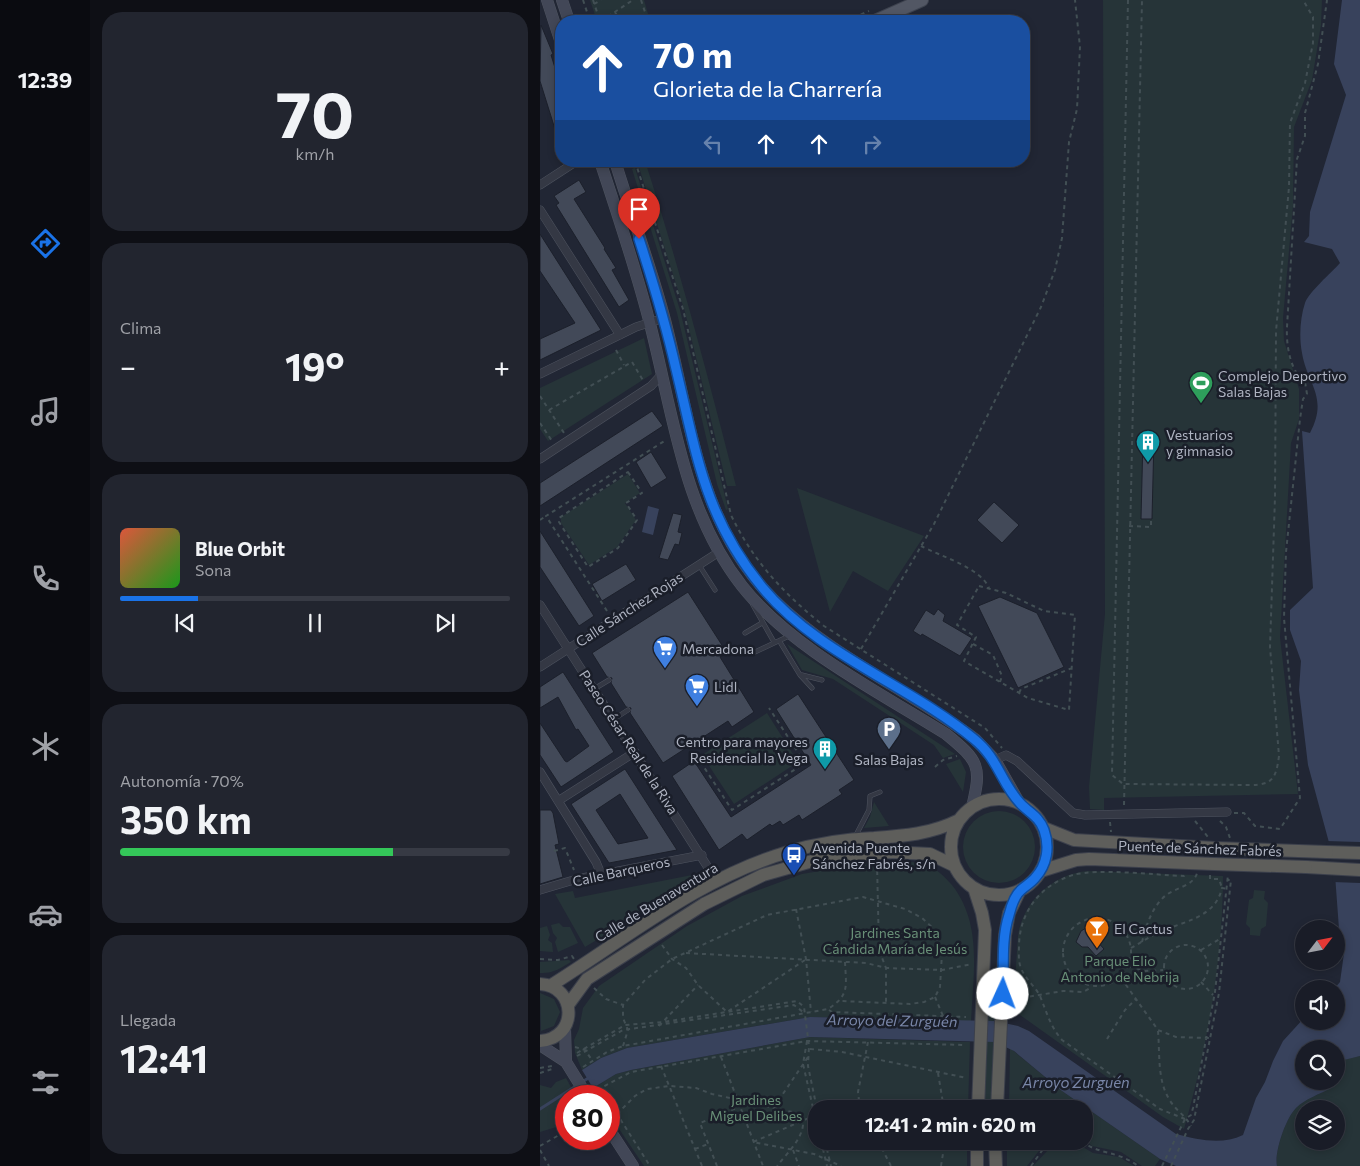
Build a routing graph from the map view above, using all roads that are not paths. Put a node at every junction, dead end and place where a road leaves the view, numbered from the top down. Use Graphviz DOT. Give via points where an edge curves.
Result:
graph roads {
  1 [pos="548,0"];
  2 [pos="562,0"];
  3 [pos="922,0"];
  4 [pos="567,15"];
  5 [pos="888,15"];
  6 [pos="555,23"];
  7 [pos="567,167"];
  8 [pos="602,167"];
  9 [pos="617,167"];
  10 [pos="540,184"];
  11 [pos="540,210"];
  12 [pos="664,318"];
  13 [pos="649,322"];
  14 [pos="620,335"];
  15 [pos="540,374"];
  16 [pos="662,374"];
  17 [pos="648,384"];
  18 [pos="667,392"];
  19 [pos="540,459"];
  20 [pos="719,552"];
  21 [pos="699,565"];
  22 [pos="742,586"];
  23 [pos="715,590"];
  24 [pos="540,606"];
  25 [pos="762,623"];
  26 [pos="745,633"];
  27 [pos="791,635"];
  28 [pos="774,642"];
  29 [pos="780,642"];
  30 [pos="568,648"];
  31 [pos="755,652"];
  32 [pos="540,667"];
  33 [pos="800,675"];
  34 [pos="609,680"];
  35 [pos="822,680"];
  36 [pos="812,688"];
  37 [pos="594,689"];
  38 [pos="628,710"];
  39 [pos="614,719"];
  40 [pos="635,752"];
  41 [pos="995,760"];
  42 [pos="540,772"];
  43 [pos="880,792"];
  44 [pos="558,801"];
  45 [pos="1020,804"];
  46 [pos="972,807"];
  47 [pos="1227,812"];
  48 [pos="959,820"];
  49 [pos="1044,828"];
  50 [pos="855,839"];
  51 [pos="1360,853"];
  52 [pos="702,855"];
  53 [pos="955,866"];
  54 [pos="1360,870"];
  55 [pos="1041,871"];
  56 [pos="601,874"];
  57 [pos="716,880"];
  58 [pos="974,888"];
  59 [pos="540,890"];
  60 [pos="1020,890"];
  61 [pos="545,985"];
  62 [pos="568,1005"];
  63 [pos="565,1028"];
  64 [pos="540,1041"];
  65 [pos="540,1045"];
  66 [pos="567,1063"];
  67 [pos="584,1085"];
  68 [pos="978,1100"];
  69 [pos="998,1100"];
  70 [pos="620,1146"];
  71 [pos="977,1150"];
  72 [pos="995,1150"];
  73 [pos="633,1166"];
  74 [pos="977,1166"];
  75 [pos="996,1166"];
  1 -- 6 [label="main road"];
  2 -- 4 [label="main road"];
  3 -- 5 [label="main road"];
  7 -- 10 [label="street"];
  8 -- 13 [label="main road"];
  9 -- 12 [label="main road"];
  11 -- 14 [label="street"];
  12 -- 13 [label="street"];
  12 -- 41 [label="main road" via="700,472 716,516 749,571 782,608 816,636 953,723 975,739"];
  13 -- 14 [label="street"];
  13 -- 16 [label="main road"];
  14 -- 15 [label="street"];
  16 -- 17 [label="street"];
  16 -- 18 [label="main road"];
  17 -- 18 [label="street"];
  17 -- 19 [label="street"];
  18 -- 20 [label="main road" via="686,477"];
  20 -- 21 [label="street, Calle Sánchez Rojas"];
  20 -- 22 [label="main road"];
  21 -- 23 [label="lane"];
  21 -- 30 [label="street, Calle Sánchez Rojas"];
  22 -- 25 [label="lane"];
  22 -- 27 [label="main road"];
  24 -- 30 [label="street, Paseo César Real de la Riva"];
  25 -- 26 [label="lane"];
  25 -- 28 [label="lane"];
  27 -- 29 [label="lane"];
  27 -- 46 [label="main road" via="966,750 978,777"];
  28 -- 29 [label="lane"];
  28 -- 31 [label="lane"];
  29 -- 33 [label="lane"];
  30 -- 32 [label="street, Calle Sánchez Rojas"];
  30 -- 37 [label="street, Paseo César Real de la Riva"];
  33 -- 35 [label="lane"];
  33 -- 36 [label="lane"];
  34 -- 37 [label="lane"];
  37 -- 39 [label="street, Paseo César Real de la Riva"];
  38 -- 39 [label="lane"];
  39 -- 40 [label="street, Paseo César Real de la Riva"];
  40 -- 44 [label="street"];
  40 -- 52 [label="street, Paseo César Real de la Riva"];
  41 -- 45 [label="main road"];
  41 -- 47 [label="street" via="1006,755 1017,761 1072,813"];
  42 -- 44 [label="street"];
  43 -- 50 [label="lane" via="870,796 869,810 854,835"];
  44 -- 56 [label="street"];
  45 -- 46 [label="highway" via="1004,799 987,800"];
  45 -- 49 [label="highway" via="1038,818"];
  46 -- 48 [label="highway"];
  48 -- 50 [label="highway, Calle de Buenaventura" via="940,830 913,835"];
  48 -- 53 [label="highway" via="951,851"];
  49 -- 51 [label="highway, Puente de Sánchez Fabrés, bridge" via="1074,840 1212,843"];
  49 -- 55 [label="highway" via="1047,850"];
  50 -- 57 [label="highway, Calle de Buenaventura" via="788,852"];
  52 -- 56 [label="street, Calle Barqueros"];
  52 -- 57 [label="street, Paseo César Real de la Riva"];
  53 -- 58 [label="highway"];
  53 -- 62 [label="highway, Calle de Buenaventura" via="940,858 915,852 890,852 816,860 763,875 724,893 587,979"];
  54 -- 55 [label="highway, Puente de Sánchez Fabrés, bridge" via="1212,869 1089,859"];
  55 -- 60 [label="highway"];
  56 -- 59 [label="street, Calle Barqueros"];
  57 -- 61 [label="highway, Calle de Buenaventura"];
  58 -- 60 [label="highway" via="996,895"];
  58 -- 68 [label="highway" via="985,930"];
  60 -- 69 [label="highway" via="1006,925"];
  61 -- 62 [label="highway" via="562,993"];
  62 -- 63 [label="highway" via="569,1017"];
  63 -- 64 [label="highway" via="550,1039"];
  63 -- 66 [label="main road"];
  65 -- 66 [label="main road"];
  66 -- 67 [label="main road"];
  70 -- 73 [label="main road"];
  71 -- 74 [label="highway"];
  72 -- 75 [label="highway"];
}
